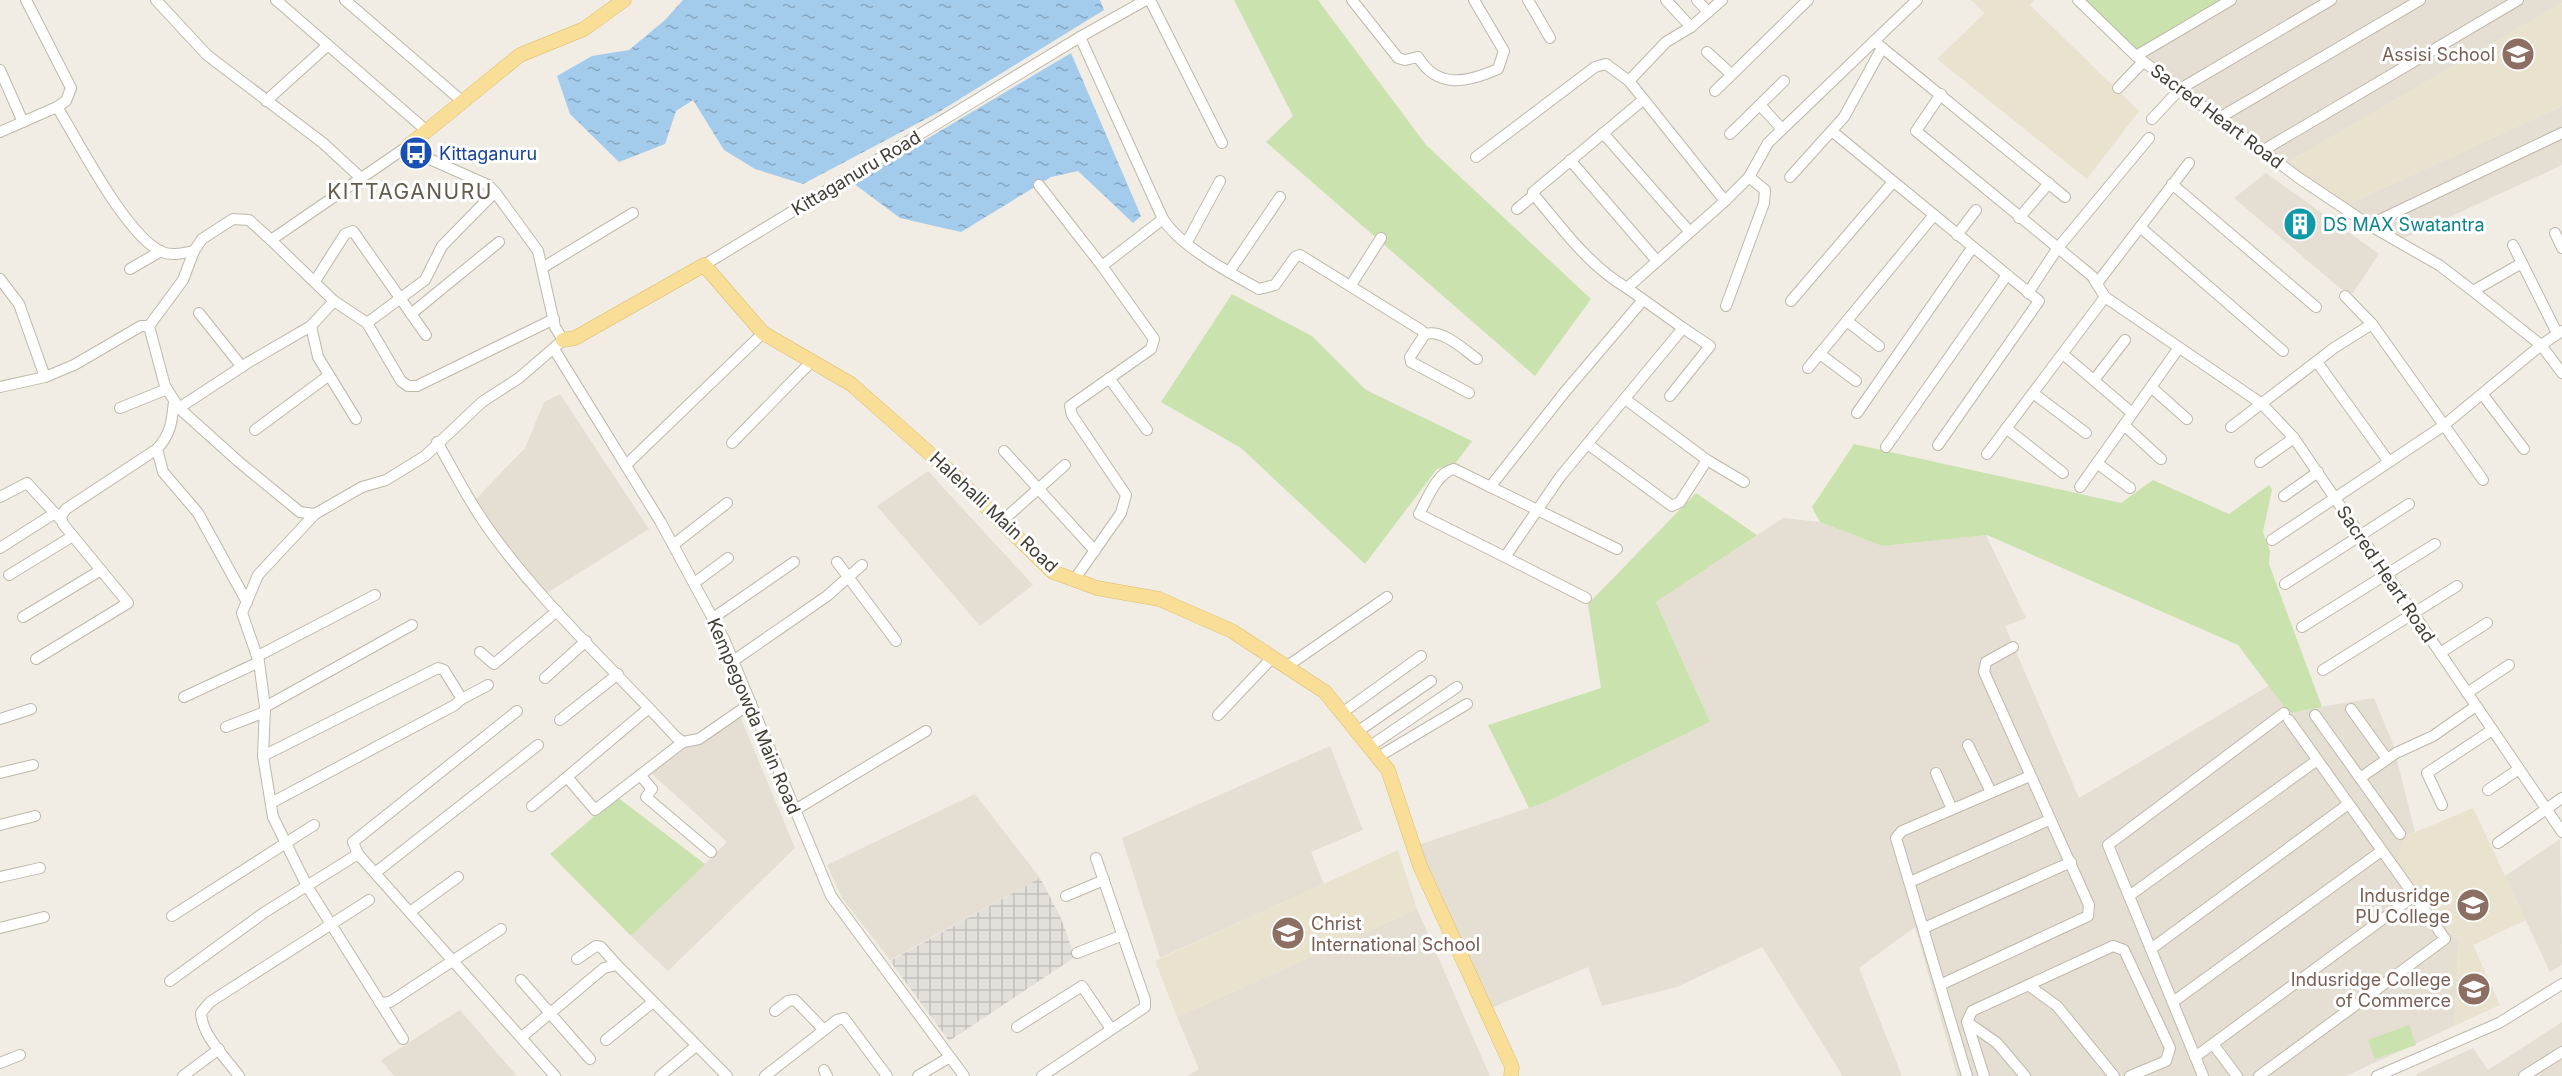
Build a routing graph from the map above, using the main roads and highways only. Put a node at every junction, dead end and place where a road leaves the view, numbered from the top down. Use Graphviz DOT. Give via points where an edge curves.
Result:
graph roads {
  1 [pos="624,0"];
  2 [pos="408,146"];
  3 [pos="704,265"];
  4 [pos="559,344"];
  5 [pos="1511,1076"];
  1 -- 2 [label="main road" via="584,29 520,55"];
  3 -- 4 [label="main road, Kittaganuru Road"];
  3 -- 5 [label="main road, Halehalli Main Road" via="763,333 851,384 946,468 1053,572 1097,588 1158,599 1232,631 1325,692 1389,770 1419,866 1512,1067"];
}
